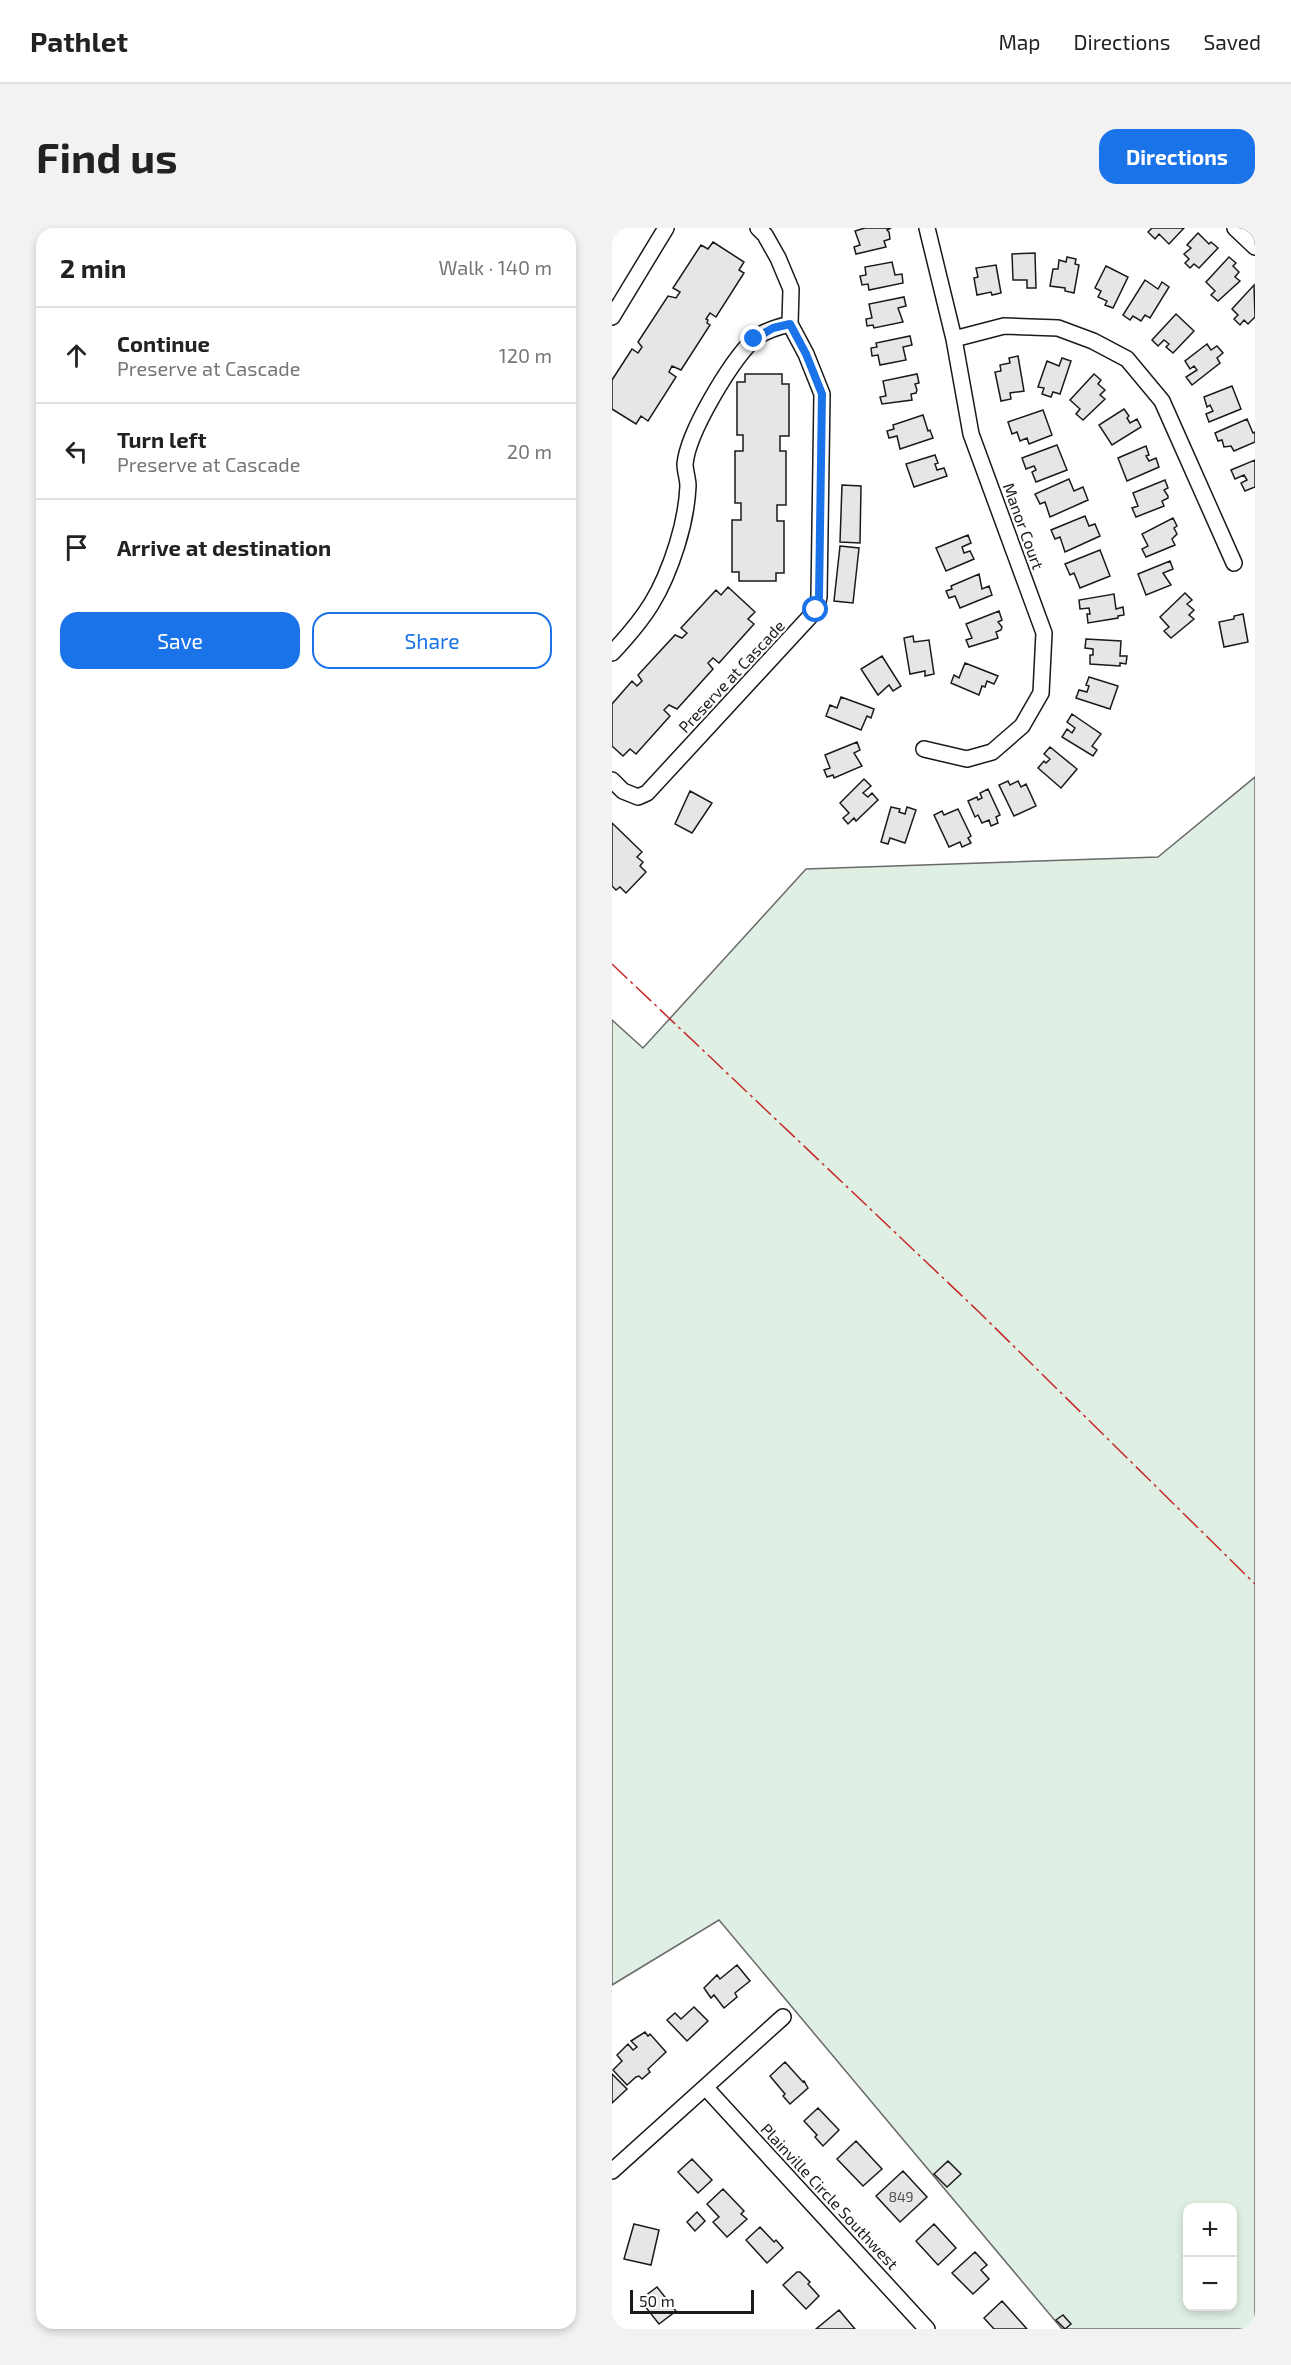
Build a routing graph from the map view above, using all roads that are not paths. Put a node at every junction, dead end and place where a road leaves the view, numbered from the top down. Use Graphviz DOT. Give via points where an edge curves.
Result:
graph roads {
  1 [pos="666,228"];
  2 [pos="758,228"];
  3 [pos="927,228"];
  4 [pos="1235,228"];
  5 [pos="1255,247"];
  6 [pos="612,317"];
  7 [pos="790,324"];
  8 [pos="954,339"];
  9 [pos="1234,563"];
  10 [pos="612,653"];
  11 [pos="924,749"];
  12 [pos="612,780"];
  13 [pos="783,2017"];
  14 [pos="706,2088"];
  15 [pos="612,2170"];
  16 [pos="927,2329"];
  1 -- 6 [label="street"];
  2 -- 7 [label="street, Preserve at Cascade" via="778,258 791,289"];
  3 -- 8 [label="street, Manor Court"];
  4 -- 5 [label="street"];
  7 -- 10 [label="street" via="754,339 701,417 685,464 688,484 678,542 663,584 639,625"];
  7 -- 12 [label="street, Preserve at Cascade" via="822,394 816,610 647,793 638,797 623,791"];
  8 -- 9 [label="street" via="1004,326 1058,328 1127,359 1162,401"];
  8 -- 11 [label="street, Manor Court" via="971,434 1044,633 1041,693 1022,726 992,752 967,759"];
  13 -- 14 [label="street"];
  14 -- 15 [label="street"];
  14 -- 16 [label="street, Plainville Circle Southwest"];
}
